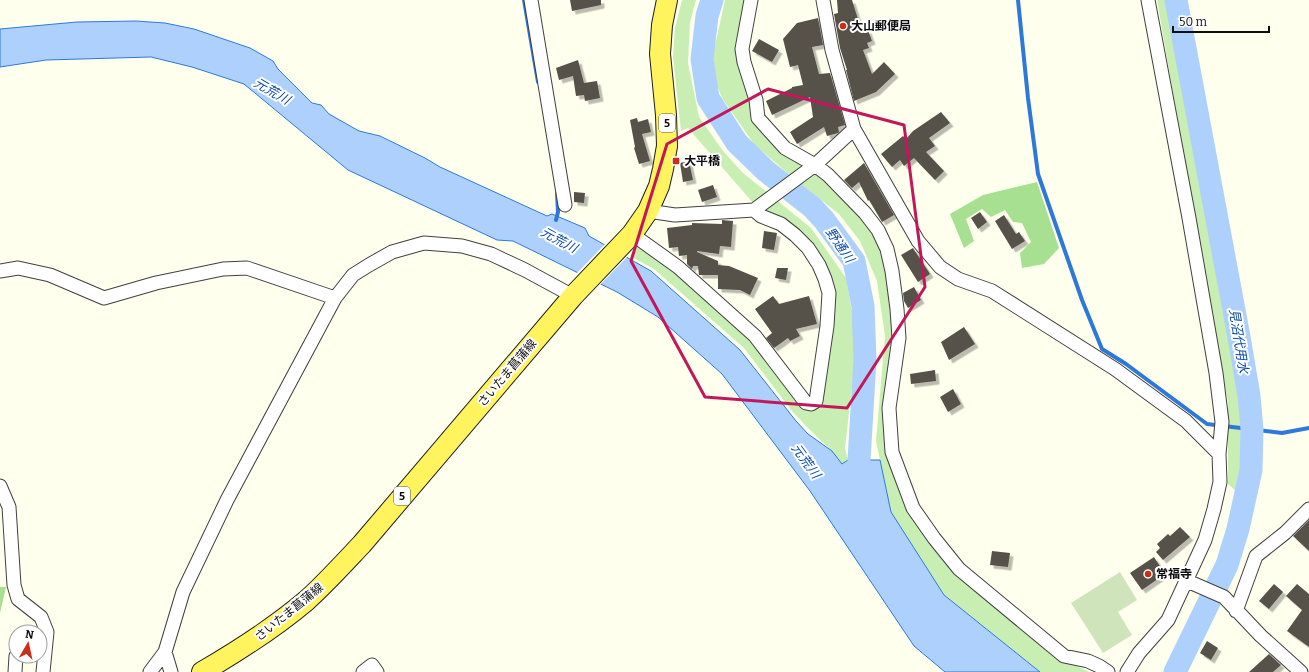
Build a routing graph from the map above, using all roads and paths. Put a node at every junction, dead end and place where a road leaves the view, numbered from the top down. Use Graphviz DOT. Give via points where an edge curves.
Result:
graph roads {
  1 [pos="530,0"];
  2 [pos="667,0"];
  3 [pos="751,0"];
  4 [pos="823,0"];
  5 [pos="1148,0"];
  6 [pos="854,129"];
  7 [pos="814,166"];
  8 [pos="565,205"];
  9 [pos="756,209"];
  10 [pos="648,211"];
  11 [pos="630,236"];
  12 [pos="0,271"];
  13 [pos="575,294"];
  14 [pos="335,298"];
  15 [pos="1219,454"];
  16 [pos="0,486"];
  17 [pos="1309,509"];
  18 [pos="1185,580"];
  19 [pos="1236,611"];
  20 [pos="44,624"];
  21 [pos="165,652"];
  22 [pos="150,672"];
  23 [pos="171,672"];
  24 [pos="202,672"];
  25 [pos="363,672"];
  26 [pos="377,672"];
  27 [pos="1108,672"];
  28 [pos="1127,672"];
  29 [pos="1301,672"];
  1 -- 8 [label="street"];
  2 -- 10 [label="main road, さいたま菖蒲線 / 5" via="660,54 667,146 664,169"];
  3 -- 7 [label="street" via="742,49 756,100 758,118 785,148"];
  4 -- 6 [label="street" via="832,50"];
  5 -- 15 [label="street" via="1216,373 1222,422"];
  6 -- 7 [label="street"];
  6 -- 15 [label="street" via="918,241 940,266 958,279 992,291 1115,369 1186,422"];
  7 -- 9 [label="street"];
  7 -- 27 [label="street" via="828,175 865,213 878,230 887,249 892,271 899,338 889,408 892,452 913,508 959,569 1064,656 1088,661"];
  9 -- 10 [label="street" via="675,215"];
  9 -- 11 [label="street" via="761,216 781,224 795,235 808,248 826,278 829,293 827,326 816,401 811,404 806,403 742,323 678,267"];
  10 -- 11 [label="main road, さいたま菖蒲線 / 5"];
  11 -- 13 [label="main road, さいたま菖蒲線 / 5"];
  12 -- 14 [label="street" via="18,268 50,275 104,298 156,283 223,269 247,268"];
  13 -- 14 [label="street" via="491,254 462,246 424,243 392,252 369,265 354,275"];
  13 -- 24 [label="main road, さいたま菖蒲線 / 5" via="331,578 285,618 252,642"];
  14 -- 21 [label="street" via="227,500 184,592"];
  15 -- 18 [label="street" via="1220,482 1214,509 1205,540"];
  16 -- 20 [label="street" via="9,508 14,585 18,599 41,616"];
  17 -- 19 [label="street" via="1285,533 1256,556"];
  18 -- 19 [label="street" via="1224,597"];
  18 -- 28 [label="street" via="1168,620 1139,653"];
  19 -- 29 [label="street"];
  21 -- 22 [label="street"];
  21 -- 23 [label="street"];
  25 -- 26 [label="street" via="372,665"];
}
